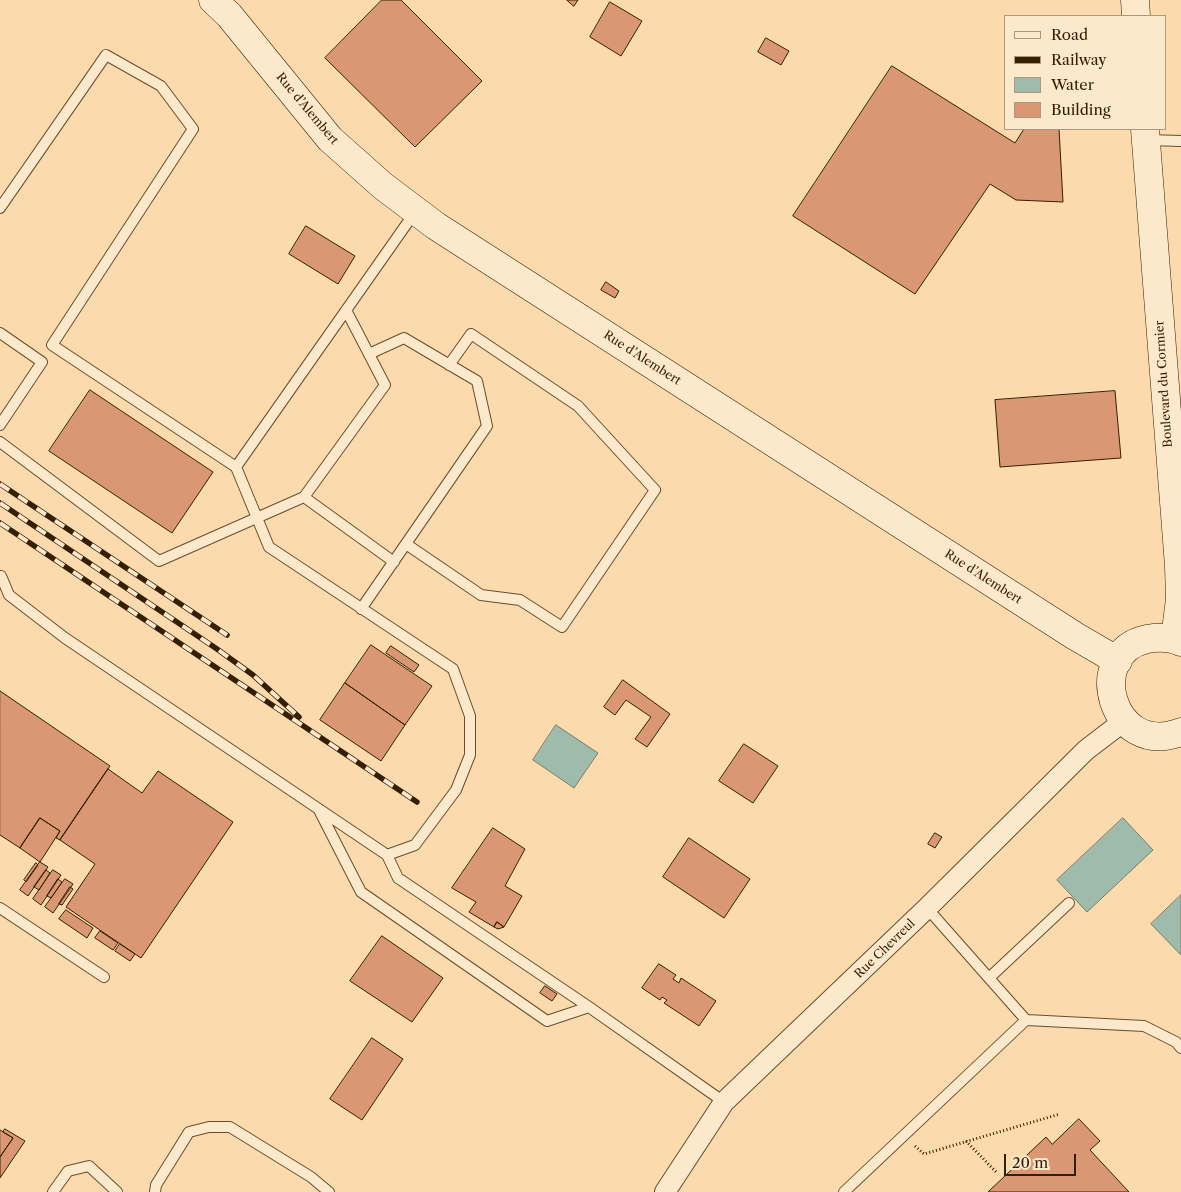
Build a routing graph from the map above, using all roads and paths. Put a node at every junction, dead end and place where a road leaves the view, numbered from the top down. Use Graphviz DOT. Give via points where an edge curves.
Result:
graph roads {
  1 [pos="213,0"];
  2 [pos="1135,0"];
  3 [pos="1136,15"];
  4 [pos="1145,135"];
  5 [pos="1181,141"];
  6 [pos="0,208"];
  7 [pos="416,211"];
  8 [pos="346,310"];
  9 [pos="0,333"];
  10 [pos="52,345"];
  11 [pos="369,354"];
  12 [pos="42,362"];
  13 [pos="450,365"];
  14 [pos="0,425"];
  15 [pos="0,442"];
  16 [pos="236,468"];
  17 [pos="304,497"];
  18 [pos="257,517"];
  19 [pos="406,544"];
  20 [pos="394,562"];
  21 [pos="0,576"];
  22 [pos="361,609"];
  23 [pos="1178,640"];
  24 [pos="1118,661"];
  25 [pos="1124,721"];
  26 [pos="1181,732"];
  27 [pos="318,809"];
  28 [pos="387,855"];
  29 [pos="1069,903"];
  30 [pos="0,908"];
  31 [pos="927,908"];
  32 [pos="104,977"];
  33 [pos="989,978"];
  34 [pos="589,1007"];
  35 [pos="1026,1020"];
  36 [pos="1181,1048"];
  37 [pos="724,1102"];
  38 [pos="1060,1114"];
  39 [pos="904,1135"];
  40 [pos="966,1141"];
  41 [pos="997,1173"];
  42 [pos="53,1192"];
  43 [pos="117,1192"];
  44 [pos="155,1192"];
  45 [pos="329,1192"];
  46 [pos="665,1192"];
  47 [pos="844,1192"];
  1 -- 7 [label="street, Rue d’Alembert" via="230,15 330,139"];
  2 -- 3 [label="street"];
  4 -- 5 [label="lane"];
  4 -- 23 [label="street, Boulevard du Cormier" via="1169,369 1180,599"];
  6 -- 10 [label="lane" via="106,54 161,86 193,129"];
  7 -- 8 [label="lane"];
  7 -- 24 [label="street, Rue d’Alembert"];
  8 -- 11 [label="lane"];
  8 -- 16 [label="lane"];
  9 -- 12 [label="lane"];
  10 -- 12 [label="lane"];
  10 -- 16 [label="lane"];
  11 -- 13 [label="lane" via="404,338"];
  11 -- 17 [label="lane" via="386,385"];
  12 -- 14 [label="lane"];
  13 -- 19 [label="lane" via="477,381 487,426"];
  13 -- 19 [label="lane" via="471,334 578,406 655,490 562,627 520,600 481,595"];
  15 -- 18 [label="lane" via="159,561"];
  16 -- 18 [label="lane"];
  17 -- 18 [label="lane"];
  17 -- 20 [label="lane"];
  18 -- 22 [label="lane" via="269,547"];
  19 -- 20 [label="lane"];
  20 -- 22 [label="lane"];
  21 -- 27 [label="lane" via="9,595 65,638"];
  22 -- 28 [label="lane" via="453,669 470,716 470,756 456,790 414,845"];
  23 -- 24 [label="street" via="1159,637 1143,640 1128,648"];
  24 -- 25 [label="street" via="1111,676 1111,692 1115,708"];
  25 -- 26 [label="street" via="1137,732 1154,737"];
  25 -- 31 [label="street, Rue Chevreul" via="1086,750"];
  27 -- 28 [label="lane"];
  27 -- 34 [label="lane" via="361,892 547,1022"];
  28 -- 34 [label="lane" via="398,878"];
  29 -- 33 [label="lane"];
  30 -- 32 [label="lane"];
  31 -- 33 [label="lane"];
  31 -- 37 [label="street, Rue Chevreul"];
  33 -- 35 [label="lane"];
  34 -- 37 [label="lane"];
  35 -- 36 [label="lane" via="1144,1026 1176,1042"];
  35 -- 39 [label="lane"];
  37 -- 46 [label="street, Rue Chevreul"];
  38 -- 40 [label="path"];
  39 -- 40 [label="path" via="924,1154"];
  39 -- 47 [label="lane"];
  40 -- 41 [label="path"];
  42 -- 43 [label="lane" via="68,1171 89,1166"];
  44 -- 45 [label="lane" via="156,1185 189,1132 209,1127 230,1127 311,1177"];
}
